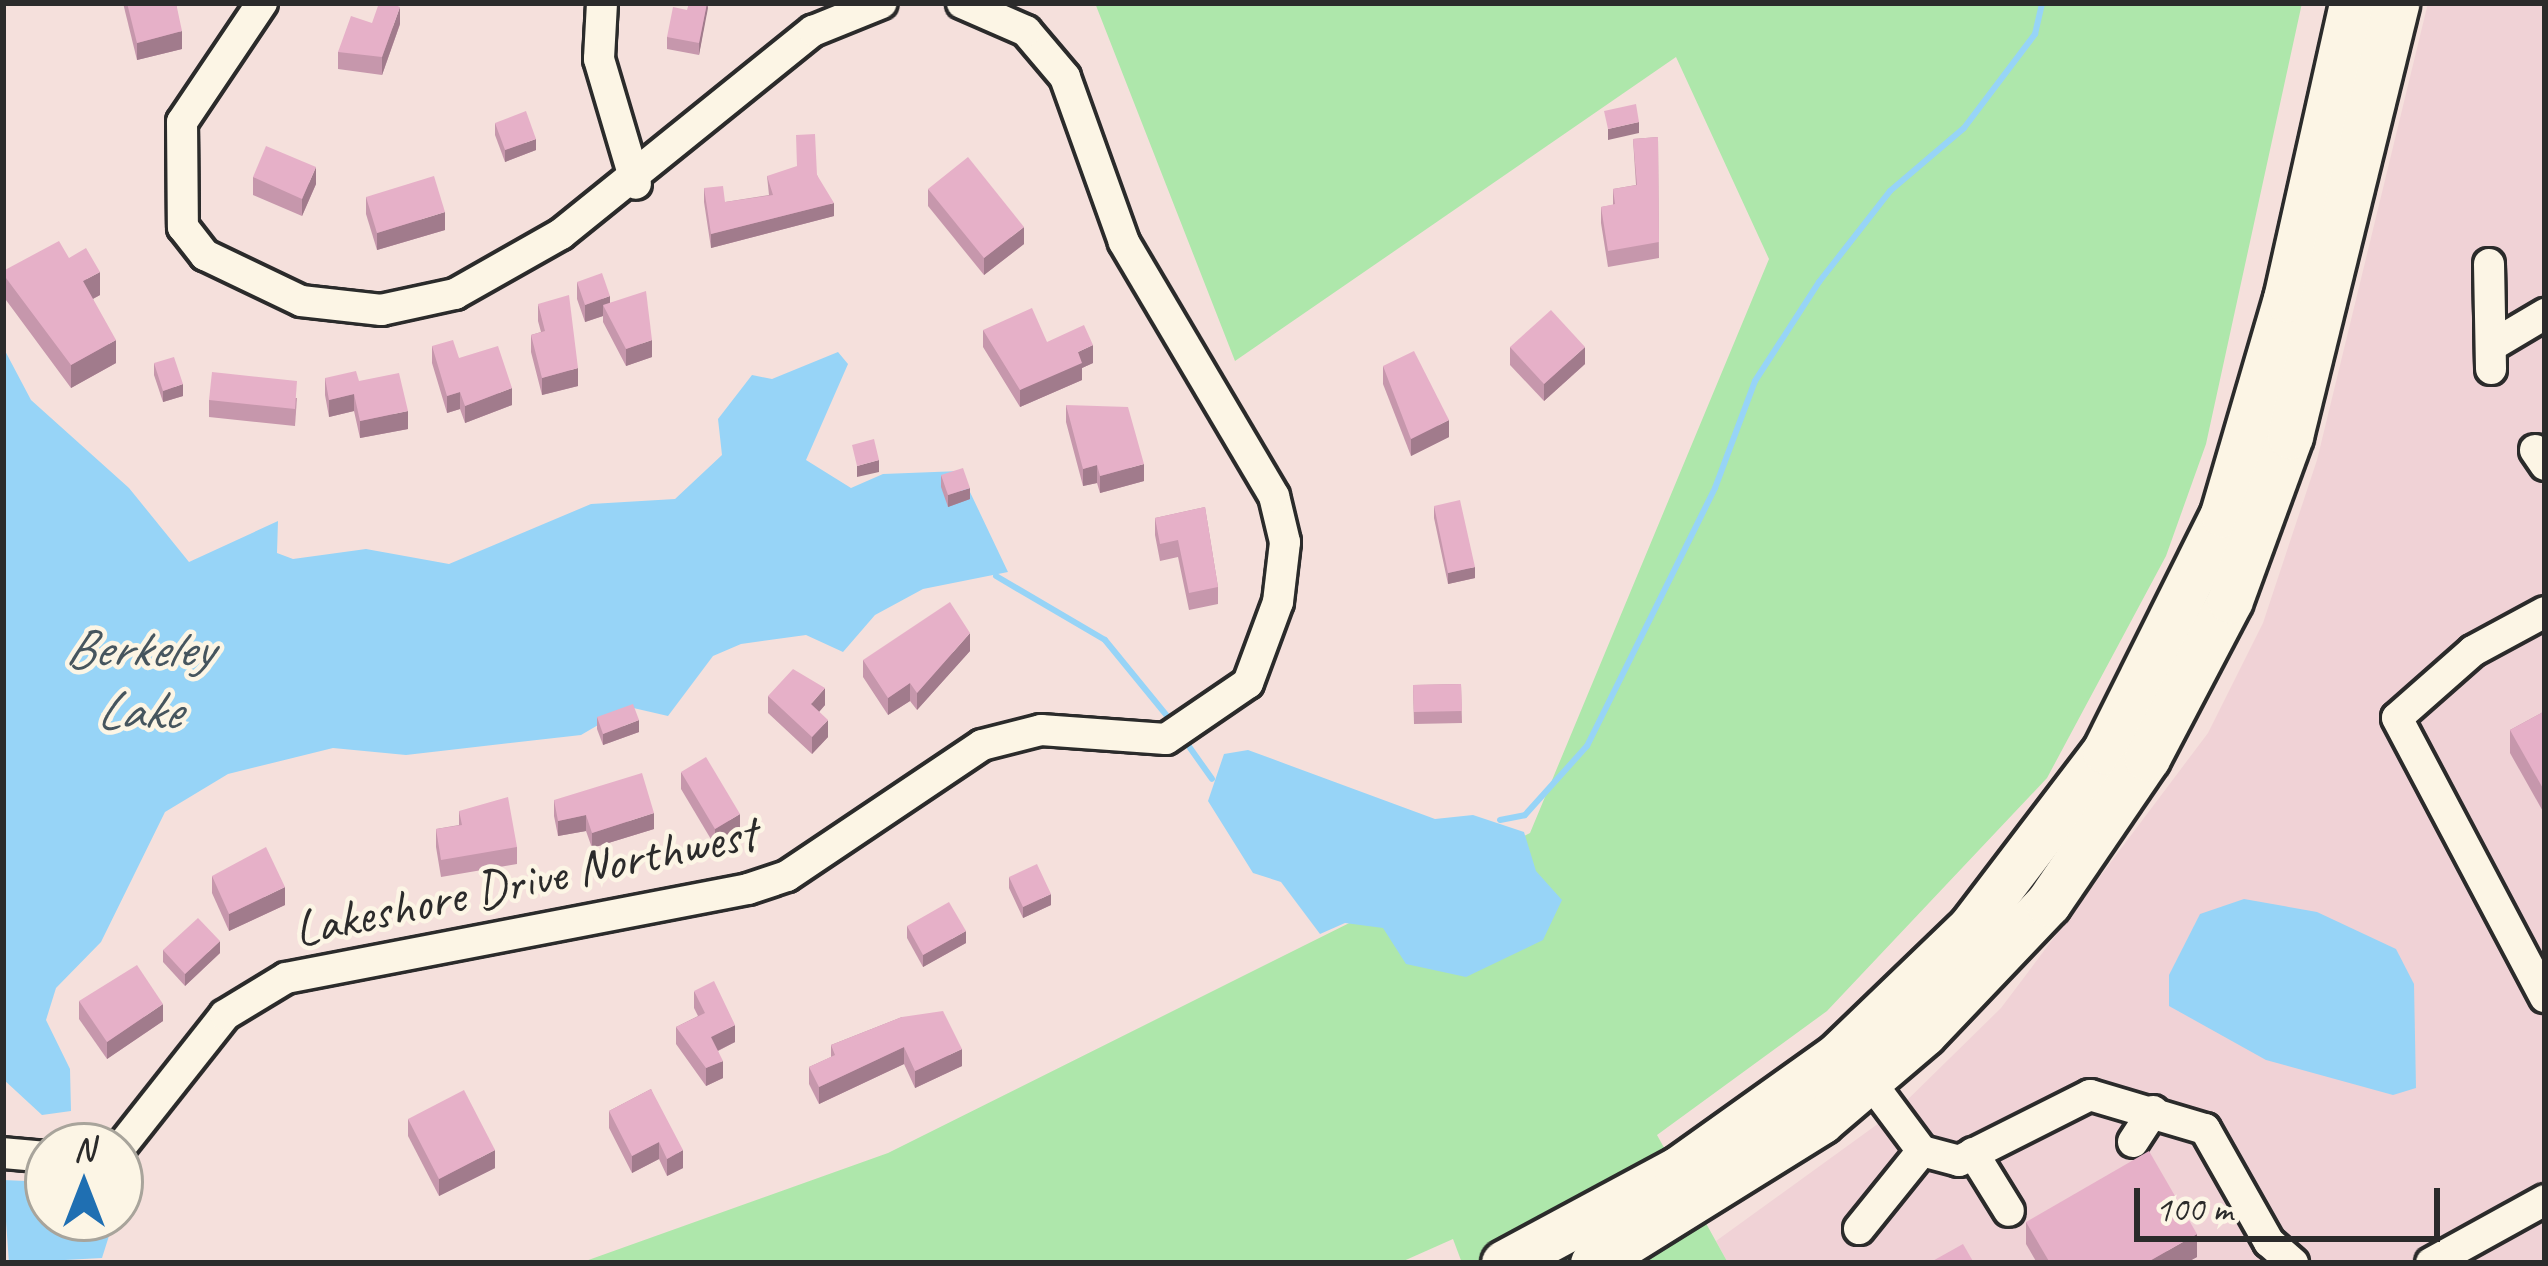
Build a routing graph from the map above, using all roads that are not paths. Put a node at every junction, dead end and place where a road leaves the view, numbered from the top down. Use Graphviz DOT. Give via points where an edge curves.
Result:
graph roads {
  1 [pos="262,3"];
  2 [pos="602,3"];
  3 [pos="882,3"];
  4 [pos="962,3"];
  5 [pos="2352,3"];
  6 [pos="2396,3"];
  7 [pos="636,184"];
  8 [pos="2489,264"];
  9 [pos="2545,314"];
  10 [pos="2545,612"];
  11 [pos="2545,997"];
  12 [pos="1869,1080"];
  13 [pos="2153,1112"];
  14 [pos="141,1122"];
  15 [pos="2133,1142"];
  16 [pos="1922,1151"];
  17 [pos="1973,1153"];
  18 [pos="2545,1200"];
  19 [pos="2009,1211"];
  20 [pos="1859,1229"];
  21 [pos="1504,1263"];
  22 [pos="1593,1263"];
  23 [pos="2293,1263"];
  24 [pos="2431,1263"];
  1 -- 7 [label="street" via="182,122 175,178 183,227 205,255 243,274 302,302 381,310 436,298"];
  2 -- 7 [label="street" via="599,59"];
  3 -- 7 [label="street" via="813,31"];
  4 -- 14 [label="street, Lakeshore Drive Northwest" via="1026,31 1065,77 1124,242 1274,496 1285,542 1278,602 1248,683 1166,739 1041,730 982,745 787,876 748,890 286,978 225,1016"];
  5 -- 21 [label="highway" via="2286,299 2222,514 2105,751 1971,927 1838,1055 1677,1170"];
  6 -- 12 [label="highway" via="2290,436 2230,600 2147,758 2048,903"];
  8 -- 9 [label="street" via="2491,358"];
  10 -- 11 [label="street" via="2455,664 2396,718"];
  12 -- 16 [label="street"];
  12 -- 22 [label="highway"];
  13 -- 15 [label="street"];
  13 -- 17 [label="street" via="2090,1096"];
  13 -- 23 [label="street" via="2205,1130 2269,1242"];
  16 -- 17 [label="street" via="1959,1161"];
  16 -- 20 [label="street"];
  17 -- 19 [label="street"];
  18 -- 24 [label="street"];
}
